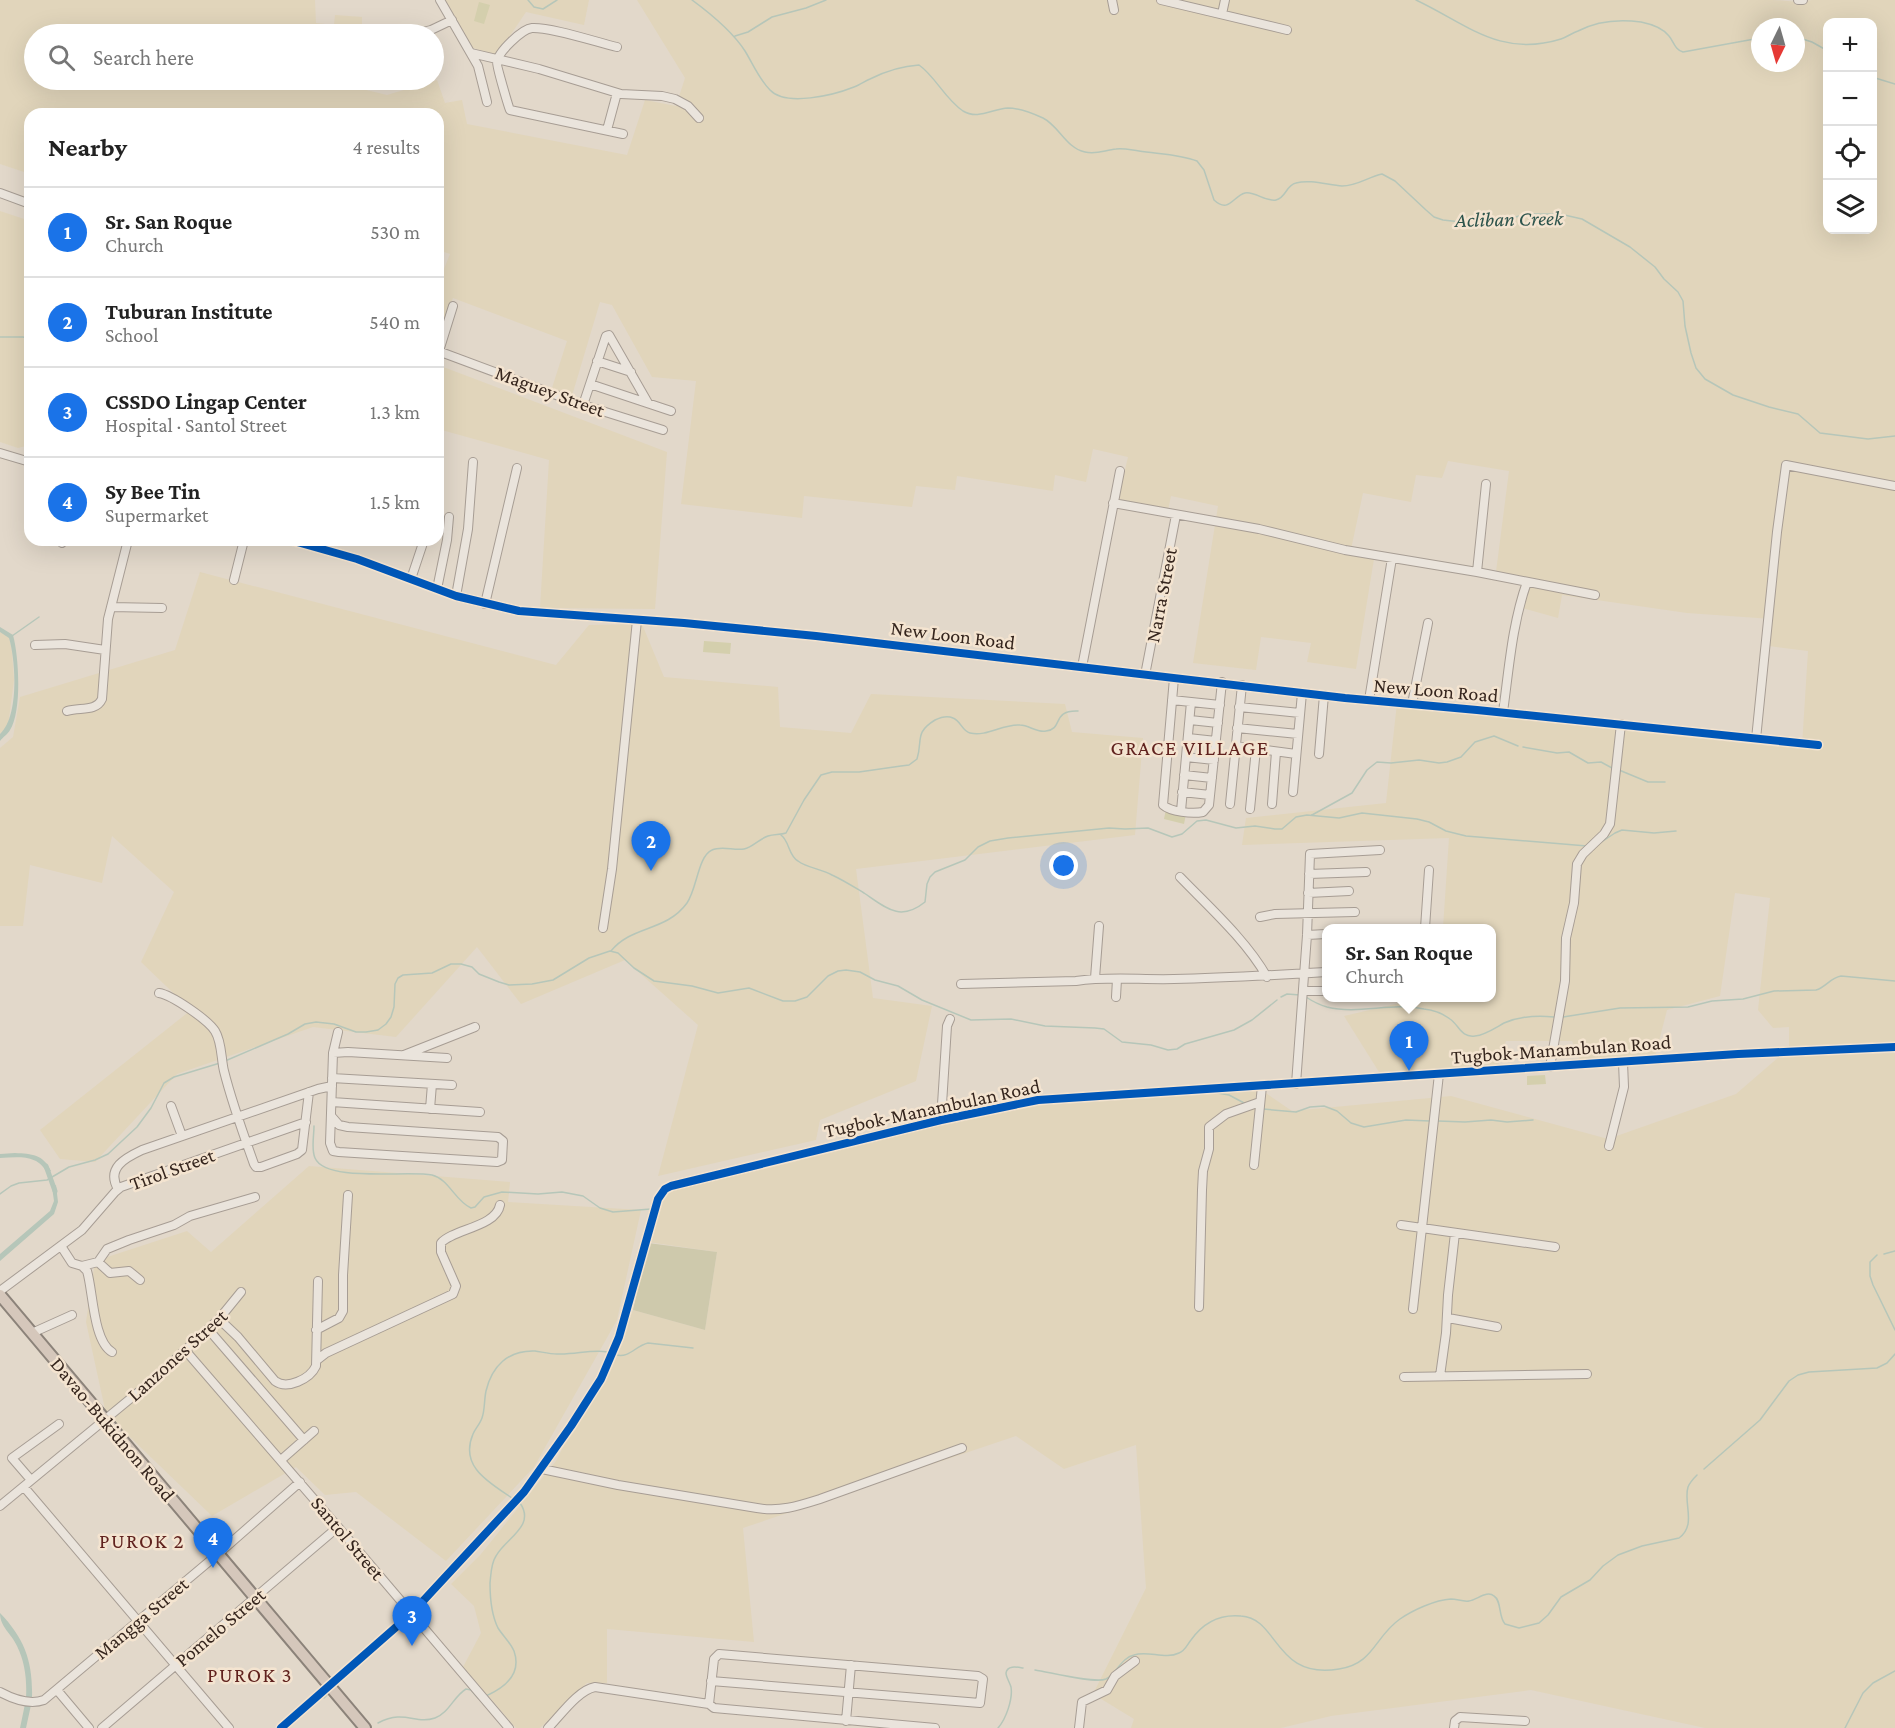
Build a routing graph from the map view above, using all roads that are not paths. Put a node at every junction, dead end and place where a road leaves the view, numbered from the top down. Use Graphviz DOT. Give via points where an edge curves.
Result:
graph roads {
  1 [pos="440,0"];
  2 [pos="1112,0"];
  3 [pos="1161,0"];
  4 [pos="1225,0"];
  5 [pos="1798,0"];
  6 [pos="1803,0"];
  7 [pos="1114,10"];
  8 [pos="1222,15"];
  9 [pos="452,20"];
  10 [pos="444,24"];
  11 [pos="1287,30"];
  12 [pos="617,47"];
  13 [pos="471,53"];
  14 [pos="497,59"];
  15 [pos="617,93"];
  16 [pos="487,102"];
  17 [pos="699,118"];
  18 [pos="607,130"];
  19 [pos="623,134"];
  20 [pos="0,193"];
  21 [pos="24,202"];
  22 [pos="453,306"];
  23 [pos="444,335"];
  24 [pos="444,353"];
  25 [pos="597,361"];
  26 [pos="631,372"];
  27 [pos="590,384"];
  28 [pos="648,403"];
  29 [pos="583,405"];
  30 [pos="671,411"];
  31 [pos="663,430"];
  32 [pos="0,453"];
  33 [pos="24,460"];
  34 [pos="472,462"];
  35 [pos="517,468"];
  36 [pos="1120,471"];
  37 [pos="1486,484"];
  38 [pos="1895,486"];
  39 [pos="1113,503"];
  40 [pos="1176,515"];
  41 [pos="449,517"];
  42 [pos="126,546"];
  43 [pos="242,546"];
  44 [pos="311,546"];
  45 [pos="422,546"];
  46 [pos="1392,558"];
  47 [pos="1477,572"];
  48 [pos="411,579"];
  49 [pos="234,580"];
  50 [pos="1527,582"];
  51 [pos="436,589"];
  52 [pos="1595,595"];
  53 [pos="456,596"];
  54 [pos="484,604"];
  55 [pos="111,607"];
  56 [pos="162,608"];
  57 [pos="638,620"];
  58 [pos="1428,622"];
  59 [pos="35,645"];
  60 [pos="105,650"];
  61 [pos="1082,667"];
  62 [pos="1145,675"];
  63 [pos="1174,678"];
  64 [pos="1222,682"];
  65 [pos="1242,685"];
  66 [pos="1302,693"];
  67 [pos="1324,695"];
  68 [pos="1172,700"];
  69 [pos="1369,700"];
  70 [pos="1191,702"];
  71 [pos="1412,704"];
  72 [pos="1220,705"];
  73 [pos="1239,707"];
  74 [pos="67,711"];
  75 [pos="1503,712"];
  76 [pos="1300,713"];
  77 [pos="1190,720"];
  78 [pos="1218,723"];
  79 [pos="1621,724"];
  80 [pos="1238,728"];
  81 [pos="1298,734"];
  82 [pos="1188,738"];
  83 [pos="1756,738"];
  84 [pos="1216,741"];
  85 [pos="1818,745"];
  86 [pos="1236,746"];
  87 [pos="1256,749"];
  88 [pos="1276,752"];
  89 [pos="1296,754"];
  90 [pos="1319,754"];
  91 [pos="1186,757"];
  92 [pos="1214,759"];
  93 [pos="1184,775"];
  94 [pos="1212,778"];
  95 [pos="1182,792"];
  96 [pos="1293,792"];
  97 [pos="1210,795"];
  98 [pos="1230,804"];
  99 [pos="1272,804"];
  100 [pos="1250,809"];
  101 [pos="1181,811"];
  102 [pos="1380,850"];
  103 [pos="1429,870"];
  104 [pos="1366,872"];
  105 [pos="1309,874"];
  106 [pos="1180,877"];
  107 [pos="1349,891"];
  108 [pos="1308,893"];
  109 [pos="1355,912"];
  110 [pos="1308,914"];
  111 [pos="1260,917"];
  112 [pos="1425,924"];
  113 [pos="1099,926"];
  114 [pos="603,928"];
  115 [pos="1322,934"];
  116 [pos="1307,935"];
  117 [pos="1322,972"];
  118 [pos="1305,973"];
  119 [pos="1267,976"];
  120 [pos="1095,978"];
  121 [pos="1117,979"];
  122 [pos="961,984"];
  123 [pos="1303,991"];
  124 [pos="1322,991"];
  125 [pos="159,993"];
  126 [pos="1116,997"];
  127 [pos="950,1019"];
  128 [pos="475,1027"];
  129 [pos="338,1032"];
  130 [pos="1895,1047"];
  131 [pos="333,1053"];
  132 [pos="403,1055"];
  133 [pos="447,1058"];
  134 [pos="1623,1062"];
  135 [pos="1550,1067"];
  136 [pos="1439,1074"];
  137 [pos="332,1082"];
  138 [pos="432,1084"];
  139 [pos="1296,1084"];
  140 [pos="452,1085"];
  141 [pos="1262,1086"];
  142 [pos="309,1092"];
  143 [pos="332,1102"];
  144 [pos="1260,1102"];
  145 [pos="171,1106"];
  146 [pos="430,1109"];
  147 [pos="480,1112"];
  148 [pos="238,1117"];
  149 [pos="332,1118"];
  150 [pos="940,1120"];
  151 [pos="306,1122"];
  152 [pos="182,1136"];
  153 [pos="247,1143"];
  154 [pos="1609,1146"];
  155 [pos="1254,1165"];
  156 [pos="118,1189"];
  157 [pos="348,1195"];
  158 [pos="255,1197"];
  159 [pos="500,1205"];
  160 [pos="1401,1225"];
  161 [pos="1423,1228"];
  162 [pos="1455,1233"];
  163 [pos="61,1246"];
  164 [pos="1554,1247"];
  165 [pos="98,1262"];
  166 [pos="82,1266"];
  167 [pos="140,1280"];
  168 [pos="318,1281"];
  169 [pos="241,1292"];
  170 [pos="0,1293"];
  171 [pos="1199,1307"];
  172 [pos="1413,1309"];
  173 [pos="72,1315"];
  174 [pos="1448,1318"];
  175 [pos="219,1319"];
  176 [pos="1497,1327"];
  177 [pos="208,1329"];
  178 [pos="316,1330"];
  179 [pos="32,1333"];
  180 [pos="185,1350"];
  181 [pos="112,1352"];
  182 [pos="317,1360"];
  183 [pos="1587,1374"];
  184 [pos="1440,1376"];
  185 [pos="1404,1377"];
  186 [pos="105,1419"];
  187 [pos="59,1424"];
  188 [pos="314,1431"];
  189 [pos="304,1440"];
  190 [pos="962,1448"];
  191 [pos="281,1460"];
  192 [pos="542,1469"];
  193 [pos="31,1480"];
  194 [pos="300,1482"];
  195 [pos="24,1487"];
  196 [pos="0,1506"];
  197 [pos="338,1527"];
  198 [pos="218,1554"];
  199 [pos="255,1598"];
  200 [pos="411,1614"];
  201 [pos="138,1620"];
  202 [pos="1135,1661"];
  203 [pos="176,1665"];
  204 [pos="851,1665"];
  205 [pos="711,1681"];
  206 [pos="329,1686"];
  207 [pos="57,1690"];
  208 [pos="0,1692"];
  209 [pos="849,1692"];
  210 [pos="709,1704"];
  211 [pos="846,1720"];
  212 [pos="1525,1721"];
  213 [pos="1510,1724"];
  214 [pos="89,1728"];
  215 [pos="102,1728"];
  216 [pos="229,1728"];
  217 [pos="281,1728"];
  218 [pos="365,1728"];
  219 [pos="508,1728"];
  220 [pos="548,1728"];
  221 [pos="935,1728"];
  222 [pos="1079,1728"];
  223 [pos="1454,1728"];
  1 -- 9 [label="street"];
  2 -- 7 [label="street"];
  3 -- 8 [label="street"];
  4 -- 8 [label="street"];
  5 -- 6 [label="street"];
  8 -- 11 [label="street"];
  9 -- 10 [label="street"];
  9 -- 13 [label="street"];
  12 -- 14 [label="street" via="529,28"];
  13 -- 14 [label="street"];
  13 -- 16 [label="street"];
  14 -- 15 [label="street"];
  14 -- 18 [label="street" via="510,110"];
  15 -- 17 [label="street" via="675,99"];
  15 -- 18 [label="street"];
  18 -- 19 [label="street"];
  20 -- 21 [label="street"];
  22 -- 23 [label="street"];
  24 -- 29 [label="street, Maguey Street"];
  25 -- 26 [label="street"];
  25 -- 26 [label="street" via="606,336 610,335"];
  25 -- 27 [label="street"];
  26 -- 28 [label="street"];
  27 -- 28 [label="street"];
  27 -- 29 [label="street"];
  28 -- 30 [label="street"];
  29 -- 31 [label="street, Maguey Street"];
  32 -- 33 [label="street"];
  34 -- 53 [label="street" via="468,522"];
  35 -- 54 [label="street"];
  36 -- 39 [label="street"];
  37 -- 47 [label="street"];
  38 -- 83 [label="street" via="1786,465"];
  39 -- 40 [label="street"];
  39 -- 61 [label="street"];
  40 -- 46 [label="street"];
  40 -- 62 [label="street, Narra Street"];
  41 -- 51 [label="street"];
  42 -- 55 [label="street"];
  43 -- 49 [label="street"];
  44 -- 48 [label="street, New Loon Road"];
  45 -- 48 [label="street"];
  46 -- 47 [label="street"];
  46 -- 69 [label="street"];
  47 -- 50 [label="street"];
  48 -- 51 [label="street, New Loon Road"];
  50 -- 52 [label="street"];
  50 -- 75 [label="street" via="1514,634"];
  51 -- 53 [label="street, New Loon Road"];
  53 -- 54 [label="street, New Loon Road"];
  54 -- 57 [label="street, New Loon Road" via="519,611"];
  55 -- 56 [label="street"];
  55 -- 60 [label="street"];
  57 -- 61 [label="street, New Loon Road"];
  57 -- 114 [label="street"];
  58 -- 71 [label="street"];
  59 -- 60 [label="street" via="51,643"];
  60 -- 74 [label="street" via="100,705"];
  61 -- 62 [label="street, New Loon Road"];
  62 -- 63 [label="street, New Loon Road"];
  63 -- 64 [label="street, New Loon Road"];
  63 -- 68 [label="street"];
  64 -- 65 [label="street, New Loon Road"];
  64 -- 72 [label="street"];
  65 -- 66 [label="street, New Loon Road"];
  65 -- 73 [label="street"];
  66 -- 67 [label="street, New Loon Road"];
  66 -- 76 [label="street"];
  67 -- 69 [label="street, New Loon Road"];
  67 -- 90 [label="street"];
  68 -- 70 [label="street"];
  68 -- 101 [label="street" via="1163,806"];
  69 -- 71 [label="street, New Loon Road"];
  70 -- 72 [label="street"];
  70 -- 77 [label="street"];
  71 -- 75 [label="street, New Loon Road"];
  72 -- 78 [label="street"];
  73 -- 76 [label="street"];
  73 -- 80 [label="street"];
  75 -- 79 [label="street, New Loon Road"];
  76 -- 81 [label="street"];
  77 -- 78 [label="street"];
  77 -- 82 [label="street"];
  78 -- 84 [label="street"];
  79 -- 83 [label="street, New Loon Road"];
  79 -- 135 [label="street" via="1610,824 1577,864"];
  80 -- 81 [label="street"];
  80 -- 86 [label="street"];
  81 -- 89 [label="street"];
  82 -- 84 [label="street"];
  82 -- 91 [label="street"];
  83 -- 85 [label="street, New Loon Road"];
  84 -- 92 [label="street"];
  86 -- 87 [label="street"];
  86 -- 98 [label="street"];
  87 -- 88 [label="street"];
  87 -- 100 [label="street"];
  88 -- 89 [label="street"];
  88 -- 99 [label="street"];
  89 -- 96 [label="street"];
  91 -- 92 [label="street"];
  91 -- 93 [label="street"];
  92 -- 94 [label="street"];
  93 -- 94 [label="street"];
  93 -- 95 [label="street"];
  94 -- 97 [label="street"];
  95 -- 97 [label="street"];
  95 -- 101 [label="street"];
  97 -- 101 [label="street" via="1208,808 1203,812"];
  102 -- 105 [label="street" via="1310,854"];
  103 -- 112 [label="street"];
  104 -- 105 [label="street"];
  105 -- 108 [label="street"];
  106 -- 119 [label="street"];
  107 -- 108 [label="street"];
  108 -- 110 [label="street"];
  109 -- 110 [label="street"];
  110 -- 111 [label="street"];
  110 -- 116 [label="street"];
  113 -- 120 [label="street"];
  115 -- 116 [label="street"];
  116 -- 118 [label="street"];
  117 -- 118 [label="street"];
  118 -- 119 [label="street"];
  118 -- 123 [label="street"];
  119 -- 121 [label="street"];
  120 -- 121 [label="street"];
  120 -- 122 [label="street"];
  121 -- 126 [label="street"];
  123 -- 124 [label="street"];
  123 -- 139 [label="street"];
  125 -- 148 [label="street" via="174,998 217,1034"];
  127 -- 150 [label="street"];
  128 -- 132 [label="street"];
  129 -- 131 [label="street"];
  130 -- 134 [label="street, Tugbok-Manambulan Road"];
  131 -- 132 [label="street"];
  131 -- 137 [label="street"];
  132 -- 133 [label="street"];
  134 -- 135 [label="street, Tugbok-Manambulan Road"];
  134 -- 154 [label="street" via="1624,1087"];
  135 -- 136 [label="street, Tugbok-Manambulan Road"];
  136 -- 139 [label="street, Tugbok-Manambulan Road"];
  136 -- 161 [label="street"];
  137 -- 138 [label="street"];
  137 -- 142 [label="street"];
  137 -- 143 [label="street"];
  138 -- 140 [label="street"];
  138 -- 146 [label="street"];
  139 -- 141 [label="street, Tugbok-Manambulan Road"];
  141 -- 144 [label="street"];
  141 -- 150 [label="street, Tugbok-Manambulan Road" via="1038,1100"];
  142 -- 148 [label="street"];
  142 -- 151 [label="street"];
  143 -- 146 [label="street"];
  143 -- 149 [label="street"];
  144 -- 155 [label="street"];
  144 -- 171 [label="street" via="1226,1114 1209,1127 1203,1171"];
  145 -- 152 [label="street"];
  146 -- 147 [label="street"];
  148 -- 152 [label="street"];
  148 -- 153 [label="street"];
  149 -- 149 [label="street" via="330,1146 336,1152 497,1162 502,1158 503,1141 498,1137 348,1127"];
  150 -- 192 [label="street, Tugbok-Manambulan Road" via="665,1189 658,1199 610,1359"];
  151 -- 153 [label="street, Tirol Street"];
  151 -- 153 [label="street" via="302,1150 261,1167 254,1164"];
  152 -- 156 [label="street" via="125,1159 113,1173"];
  153 -- 156 [label="street, Tirol Street"];
  156 -- 163 [label="street, Tirol Street" via="87,1225"];
  157 -- 178 [label="street" via="343,1311 339,1318"];
  158 -- 165 [label="street" via="129,1239 107,1249"];
  159 -- 182 [label="street" via="494,1215 441,1243 456,1286 453,1294"];
  160 -- 161 [label="street"];
  161 -- 162 [label="street"];
  161 -- 172 [label="street"];
  162 -- 164 [label="street"];
  162 -- 174 [label="street"];
  163 -- 166 [label="street" via="72,1263"];
  163 -- 170 [label="street, Tirol Street"];
  165 -- 166 [label="street"];
  165 -- 167 [label="street" via="110,1273 129,1271"];
  166 -- 181 [label="street" via="88,1273 92,1308 104,1344"];
  168 -- 178 [label="street"];
  169 -- 175 [label="street, Lanzones Street"];
  170 -- 179 [label="highway, Davao-Bukidnon Road"];
  173 -- 179 [label="street"];
  174 -- 176 [label="street"];
  174 -- 184 [label="street"];
  175 -- 177 [label="street, Lanzones Street"];
  175 -- 182 [label="street" via="280,1384 310,1374"];
  177 -- 180 [label="street, Lanzones Street"];
  177 -- 189 [label="street"];
  178 -- 182 [label="street"];
  179 -- 186 [label="highway, Davao-Bukidnon Road"];
  180 -- 186 [label="street, Lanzones Street"];
  180 -- 191 [label="street, Santol Street"];
  183 -- 184 [label="street"];
  184 -- 185 [label="street"];
  186 -- 193 [label="street, Lanzones Street"];
  186 -- 198 [label="highway, Davao-Bukidnon Road"];
  187 -- 193 [label="street" via="12,1458"];
  188 -- 189 [label="street"];
  189 -- 191 [label="street"];
  190 -- 192 [label="street" via="820,1499 777,1510"];
  191 -- 194 [label="street, Santol Street"];
  192 -- 200 [label="street, Tugbok-Manambulan Road"];
  193 -- 195 [label="street, Lanzones Street"];
  194 -- 197 [label="street, Santol Street"];
  194 -- 198 [label="street, Mangga Street"];
  195 -- 196 [label="street, Lanzones Street"];
  195 -- 201 [label="street"];
  197 -- 199 [label="street, Pomelo Street"];
  197 -- 200 [label="street, Santol Street"];
  198 -- 199 [label="highway, Davao-Bukidnon Road"];
  198 -- 201 [label="street, Mangga Street"];
  199 -- 203 [label="street, Pomelo Street"];
  199 -- 206 [label="highway, Davao-Bukidnon Road"];
  200 -- 206 [label="street, Tugbok-Manambulan Road"];
  200 -- 219 [label="street, Santol Street"];
  201 -- 203 [label="street"];
  201 -- 207 [label="street, Mangga Street"];
  202 -- 222 [label="street" via="1115,1676 1107,1690 1082,1702"];
  203 -- 215 [label="street, Pomelo Street"];
  203 -- 216 [label="street"];
  204 -- 205 [label="street" via="718,1654"];
  204 -- 209 [label="street"];
  204 -- 209 [label="street" via="978,1676 982,1681 980,1703"];
  205 -- 209 [label="street"];
  205 -- 210 [label="street"];
  206 -- 217 [label="street, Tugbok-Manambulan Road"];
  206 -- 218 [label="highway, Davao-Bukidnon Road"];
  207 -- 208 [label="street, Mangga Street" via="38,1702 17,1700"];
  207 -- 214 [label="street"];
  209 -- 211 [label="street"];
  210 -- 211 [label="street" via="714,1708"];
  210 -- 220 [label="street" via="591,1688 581,1693"];
  211 -- 221 [label="street"];
  212 -- 213 [label="street"];
  213 -- 223 [label="street" via="1460,1717"];
}
